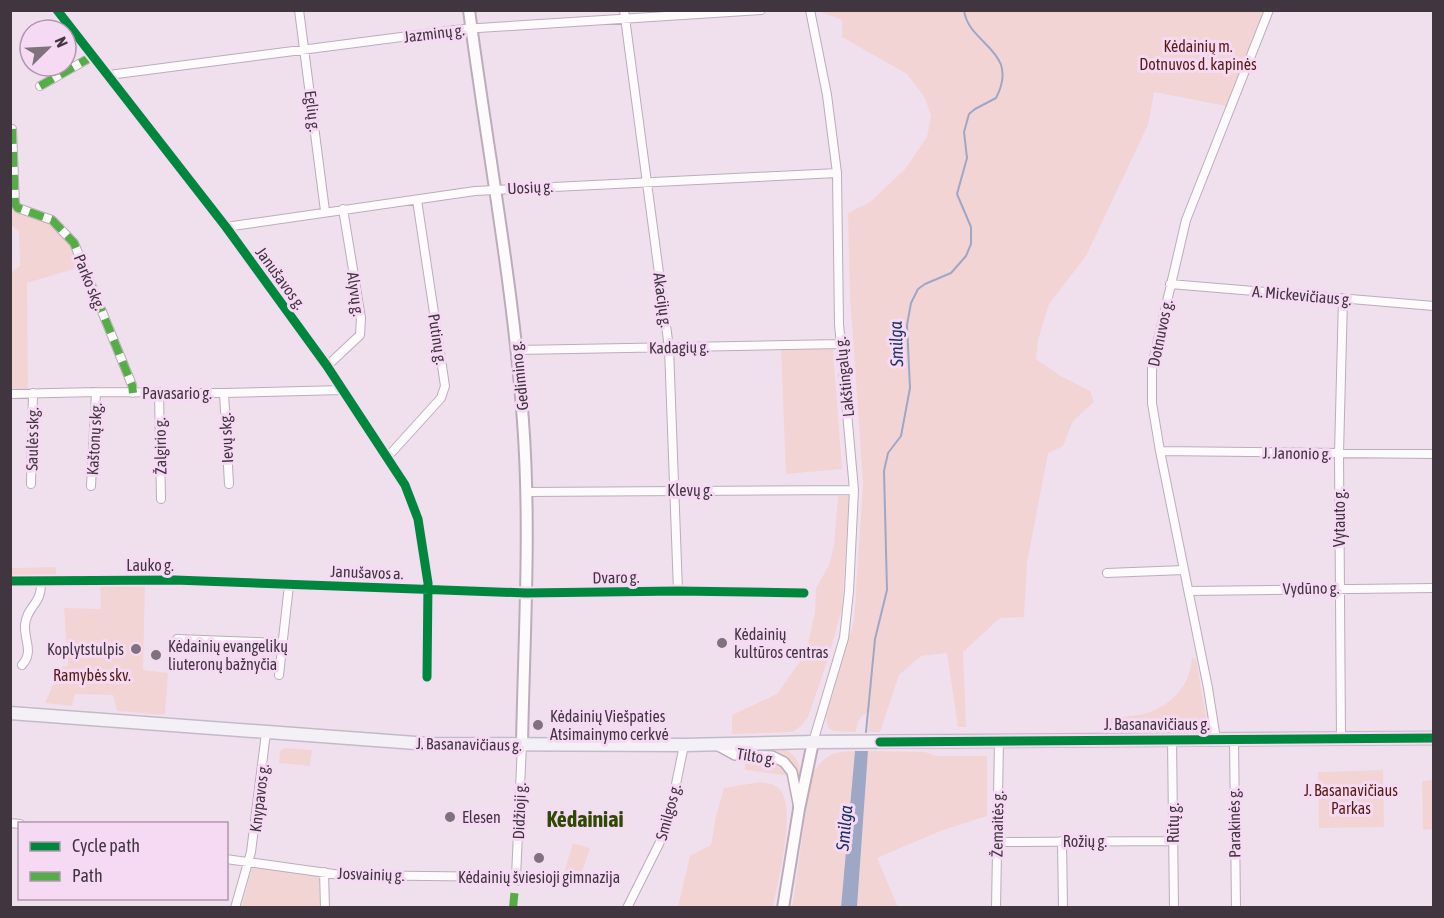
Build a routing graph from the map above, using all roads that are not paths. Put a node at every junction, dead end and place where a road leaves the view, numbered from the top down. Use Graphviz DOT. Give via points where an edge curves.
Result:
graph roads {
  1 [pos="57,10"];
  2 [pos="299,10"];
  3 [pos="468,10"];
  4 [pos="761,10"];
  5 [pos="810,10"];
  6 [pos="1269,10"];
  7 [pos="624,15"];
  8 [pos="471,29"];
  9 [pos="305,50"];
  10 [pos="93,56"];
  11 [pos="109,75"];
  12 [pos="40,86"];
  13 [pos="12,129"];
  14 [pos="837,173"];
  15 [pos="647,182"];
  16 [pos="494,189"];
  17 [pos="417,200"];
  18 [pos="343,209"];
  19 [pos="326,211"];
  20 [pos="226,226"];
  21 [pos="1170,284"];
  22 [pos="1342,298"];
  23 [pos="1434,306"];
  24 [pos="840,344"];
  25 [pos="669,348"];
  26 [pos="517,350"];
  27 [pos="327,366"];
  28 [pos="343,390"];
  29 [pos="96,392"];
  30 [pos="159,392"];
  31 [pos="33,393"];
  32 [pos="133,393"];
  33 [pos="224,393"];
  34 [pos="10,394"];
  35 [pos="1160,451"];
  36 [pos="1339,453"];
  37 [pos="1434,454"];
  38 [pos="387,455"];
  39 [pos="32,484"];
  40 [pos="229,484"];
  41 [pos="91,486"];
  42 [pos="675,490"];
  43 [pos="854,490"];
  44 [pos="526,492"];
  45 [pos="161,499"];
  46 [pos="1185,570"];
  47 [pos="1107,573"];
  48 [pos="10,581"];
  49 [pos="41,582"];
  50 [pos="289,585"];
  51 [pos="1340,588"];
  52 [pos="1434,588"];
  53 [pos="428,589"];
  54 [pos="678,591"];
  55 [pos="1189,591"];
  56 [pos="804,592"];
  57 [pos="526,593"];
  58 [pos="177,639"];
  59 [pos="283,643"];
  60 [pos="22,665"];
  61 [pos="279,675"];
  62 [pos="427,677"];
  63 [pos="10,713"];
  64 [pos="266,733"];
  65 [pos="1434,738"];
  66 [pos="1172,739"];
  67 [pos="1216,739"];
  68 [pos="1234,739"];
  69 [pos="1341,739"];
  70 [pos="999,741"];
  71 [pos="813,742"];
  72 [pos="522,744"];
  73 [pos="715,744"];
  74 [pos="684,745"];
  75 [pos="799,809"];
  76 [pos="1173,840"];
  77 [pos="997,842"];
  78 [pos="1062,842"];
  79 [pos="228,859"];
  80 [pos="248,862"];
  81 [pos="324,872"];
  82 [pos="516,877"];
  83 [pos="235,908"];
  84 [pos="325,908"];
  85 [pos="627,908"];
  86 [pos="783,908"];
  87 [pos="996,908"];
  88 [pos="1063,908"];
  89 [pos="1174,908"];
  90 [pos="1236,908"];
  1 -- 10 [label="street, Janušavos g."];
  2 -- 9 [label="street, Eglių g."];
  3 -- 8 [label="main road, Gedimino g."];
  4 -- 7 [label="street, Jazminų g."];
  5 -- 14 [label="street, Lakštingalų g." via="826,85"];
  6 -- 21 [label="street, Dotnuvos g." via="1186,220"];
  7 -- 8 [label="street, Jazminų g."];
  7 -- 15 [label="street, Akacijų g."];
  8 -- 9 [label="street, Jazminų g."];
  8 -- 16 [label="main road, Gedimino g."];
  9 -- 11 [label="street, Jazminų g."];
  9 -- 19 [label="street, Eglių g."];
  10 -- 11 [label="street, Janušavos g."];
  10 -- 12 [label="street"];
  11 -- 20 [label="street, Janušavos g."];
  13 -- 32 [label="street, Parko skg." via="15,204 52,220 74,243"];
  14 -- 15 [label="street, Uosių g."];
  14 -- 24 [label="street, Lakštingalų g."];
  15 -- 16 [label="street, Uosių g."];
  15 -- 25 [label="street, Akacijų g."];
  16 -- 17 [label="street, Uosių g."];
  16 -- 26 [label="main road, Gedimino g."];
  17 -- 18 [label="street, Uosių g."];
  17 -- 38 [label="street, Putinų g." via="445,386 441,398"];
  18 -- 19 [label="street, Uosių g."];
  18 -- 27 [label="street, Alyvų g." via="361,318 360,335"];
  19 -- 20 [label="street, Uosių g."];
  20 -- 27 [label="street, Janušavos g."];
  21 -- 22 [label="street, A. Mickevičiaus g."];
  21 -- 35 [label="street, Dotnuvos g." via="1150,381"];
  22 -- 23 [label="street, A. Mickevičiaus g."];
  22 -- 36 [label="street, Vytauto g."];
  24 -- 25 [label="street, Kadagių g."];
  24 -- 43 [label="street, Lakštingalų g."];
  25 -- 26 [label="street, Kadagių g."];
  25 -- 42 [label="street, Akacijų g."];
  26 -- 44 [label="main road, Gedimino g."];
  27 -- 28 [label="street, Janušavos g."];
  28 -- 33 [label="street, Pavasario g."];
  28 -- 38 [label="street, Janušavos g."];
  29 -- 31 [label="street, Pavasario g."];
  29 -- 32 [label="street, Pavasario g."];
  29 -- 41 [label="street, Kaštonų skg."];
  30 -- 32 [label="street, Pavasario g."];
  30 -- 33 [label="street, Pavasario g."];
  30 -- 45 [label="street, Žalgirio g."];
  31 -- 34 [label="street, Pavasario g."];
  31 -- 39 [label="street, Saulės skg."];
  33 -- 40 [label="street, Ievų skg."];
  35 -- 36 [label="street, J. Janonio g."];
  35 -- 46 [label="street, Dotnuvos g."];
  36 -- 37 [label="street, J. Janonio g."];
  36 -- 51 [label="street, Vytauto g."];
  38 -- 53 [label="street, Janušavos g." via="412,501 423,541"];
  42 -- 43 [label="street, Klevų g."];
  42 -- 44 [label="street, Klevų g."];
  42 -- 54 [label="street, Akacijų g."];
  43 -- 71 [label="street, Lakštingalų g." via="844,638"];
  44 -- 57 [label="main road, Gedimino g."];
  46 -- 47 [label="street"];
  46 -- 55 [label="street, Dotnuvos g."];
  48 -- 49 [label="street, Lauko g."];
  49 -- 50 [label="street, Lauko g." via="175,580"];
  49 -- 60 [label="street" via="40,597 28,613 25,625 29,651"];
  50 -- 53 [label="street, Janušavos a."];
  50 -- 59 [label="street"];
  51 -- 52 [label="street, Vydūno g."];
  51 -- 55 [label="street, Vydūno g."];
  51 -- 69 [label="street, Vytauto g."];
  53 -- 57 [label="street, Dvaro g."];
  53 -- 62 [label="street"];
  54 -- 56 [label="street, Dvaro g."];
  54 -- 57 [label="street, Dvaro g."];
  55 -- 67 [label="street, Dotnuvos g."];
  57 -- 72 [label="main road, Gedimino g."];
  58 -- 59 [label="street"];
  59 -- 61 [label="street"];
  63 -- 64 [label="main road, J. Basanavičiaus g."];
  64 -- 72 [label="main road, J. Basanavičiaus g." via="429,744"];
  64 -- 80 [label="street, Knypavos g."];
  65 -- 69 [label="main road, J. Basanavičiaus g."];
  66 -- 67 [label="main road, J. Basanavičiaus g."];
  66 -- 70 [label="main road, J. Basanavičiaus g."];
  66 -- 76 [label="street, Rūtų g."];
  67 -- 68 [label="main road, J. Basanavičiaus g."];
  68 -- 69 [label="main road, J. Basanavičiaus g."];
  68 -- 90 [label="street, Parakinės g."];
  70 -- 71 [label="main road, J. Basanavičiaus g."];
  70 -- 77 [label="street, Žemaitės g."];
  71 -- 73 [label="main road, J. Basanavičiaus g."];
  71 -- 75 [label="main road, Tilto g."];
  72 -- 74 [label="main road, J. Basanavičiaus g."];
  72 -- 82 [label="street, Didžioji g."];
  73 -- 74 [label="main road, J. Basanavičiaus g."];
  73 -- 75 [label="street, Tilto g." via="735,755 772,756 784,762 792,772"];
  74 -- 85 [label="street, Smilgos g." via="667,828"];
  75 -- 86 [label="main road, Tilto g."];
  76 -- 78 [label="street, Rožių g."];
  76 -- 89 [label="street, Rūtų g."];
  77 -- 78 [label="street, Rožių g."];
  77 -- 87 [label="street, Žemaitės g."];
  78 -- 88 [label="street"];
  79 -- 80 [label="street, Josvainių g."];
  80 -- 81 [label="street, Josvainių g."];
  80 -- 83 [label="street, Knypavos g."];
  81 -- 82 [label="street, Josvainių g."];
  81 -- 84 [label="street"];
}
